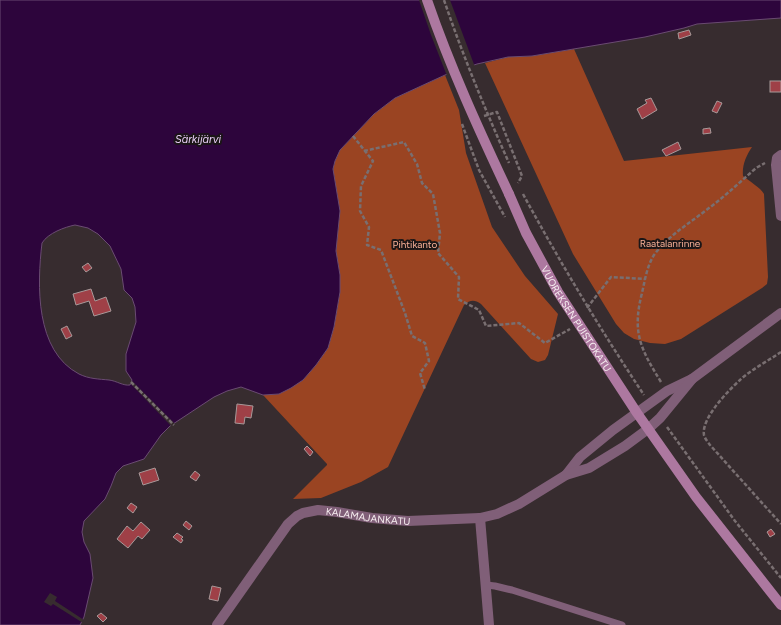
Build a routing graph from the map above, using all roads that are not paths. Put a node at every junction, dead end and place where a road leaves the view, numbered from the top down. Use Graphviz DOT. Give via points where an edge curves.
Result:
graph roads {
  1 [pos="427,0"];
  2 [pos="778,158"];
  3 [pos="781,216"];
  4 [pos="781,313"];
  5 [pos="692,379"];
  6 [pos="637,413"];
  7 [pos="648,429"];
  8 [pos="566,475"];
  9 [pos="480,518"];
  10 [pos="486,586"];
  11 [pos="781,605"];
  12 [pos="216,625"];
  13 [pos="489,625"];
  14 [pos="622,625"];
  1 -- 6 [label="main road, VUOREKSEN PUISTOKATU, bridge" via="471,114 526,233 578,324"];
  2 -- 3 [label="street"];
  4 -- 5 [label="street"];
  5 -- 6 [label="street, KALAMAJANKATU" via="667,391"];
  5 -- 7 [label="street, KALAMAJANKATU"];
  6 -- 7 [label="main road, VUOREKSEN PUISTOKATU"];
  6 -- 8 [label="street, KALAMAJANKATU" via="580,457"];
  7 -- 8 [label="street, KALAMAJANKATU" via="589,468"];
  7 -- 11 [label="main road, VUOREKSEN PUISTOKATU" via="696,497"];
  8 -- 9 [label="street, KALAMAJANKATU" via="519,504"];
  9 -- 10 [label="street"];
  9 -- 12 [label="street, KALAMAJANKATU" via="408,521 318,510 303,513 288,524"];
  10 -- 13 [label="street"];
  10 -- 14 [label="lane" via="512,590"];
}
